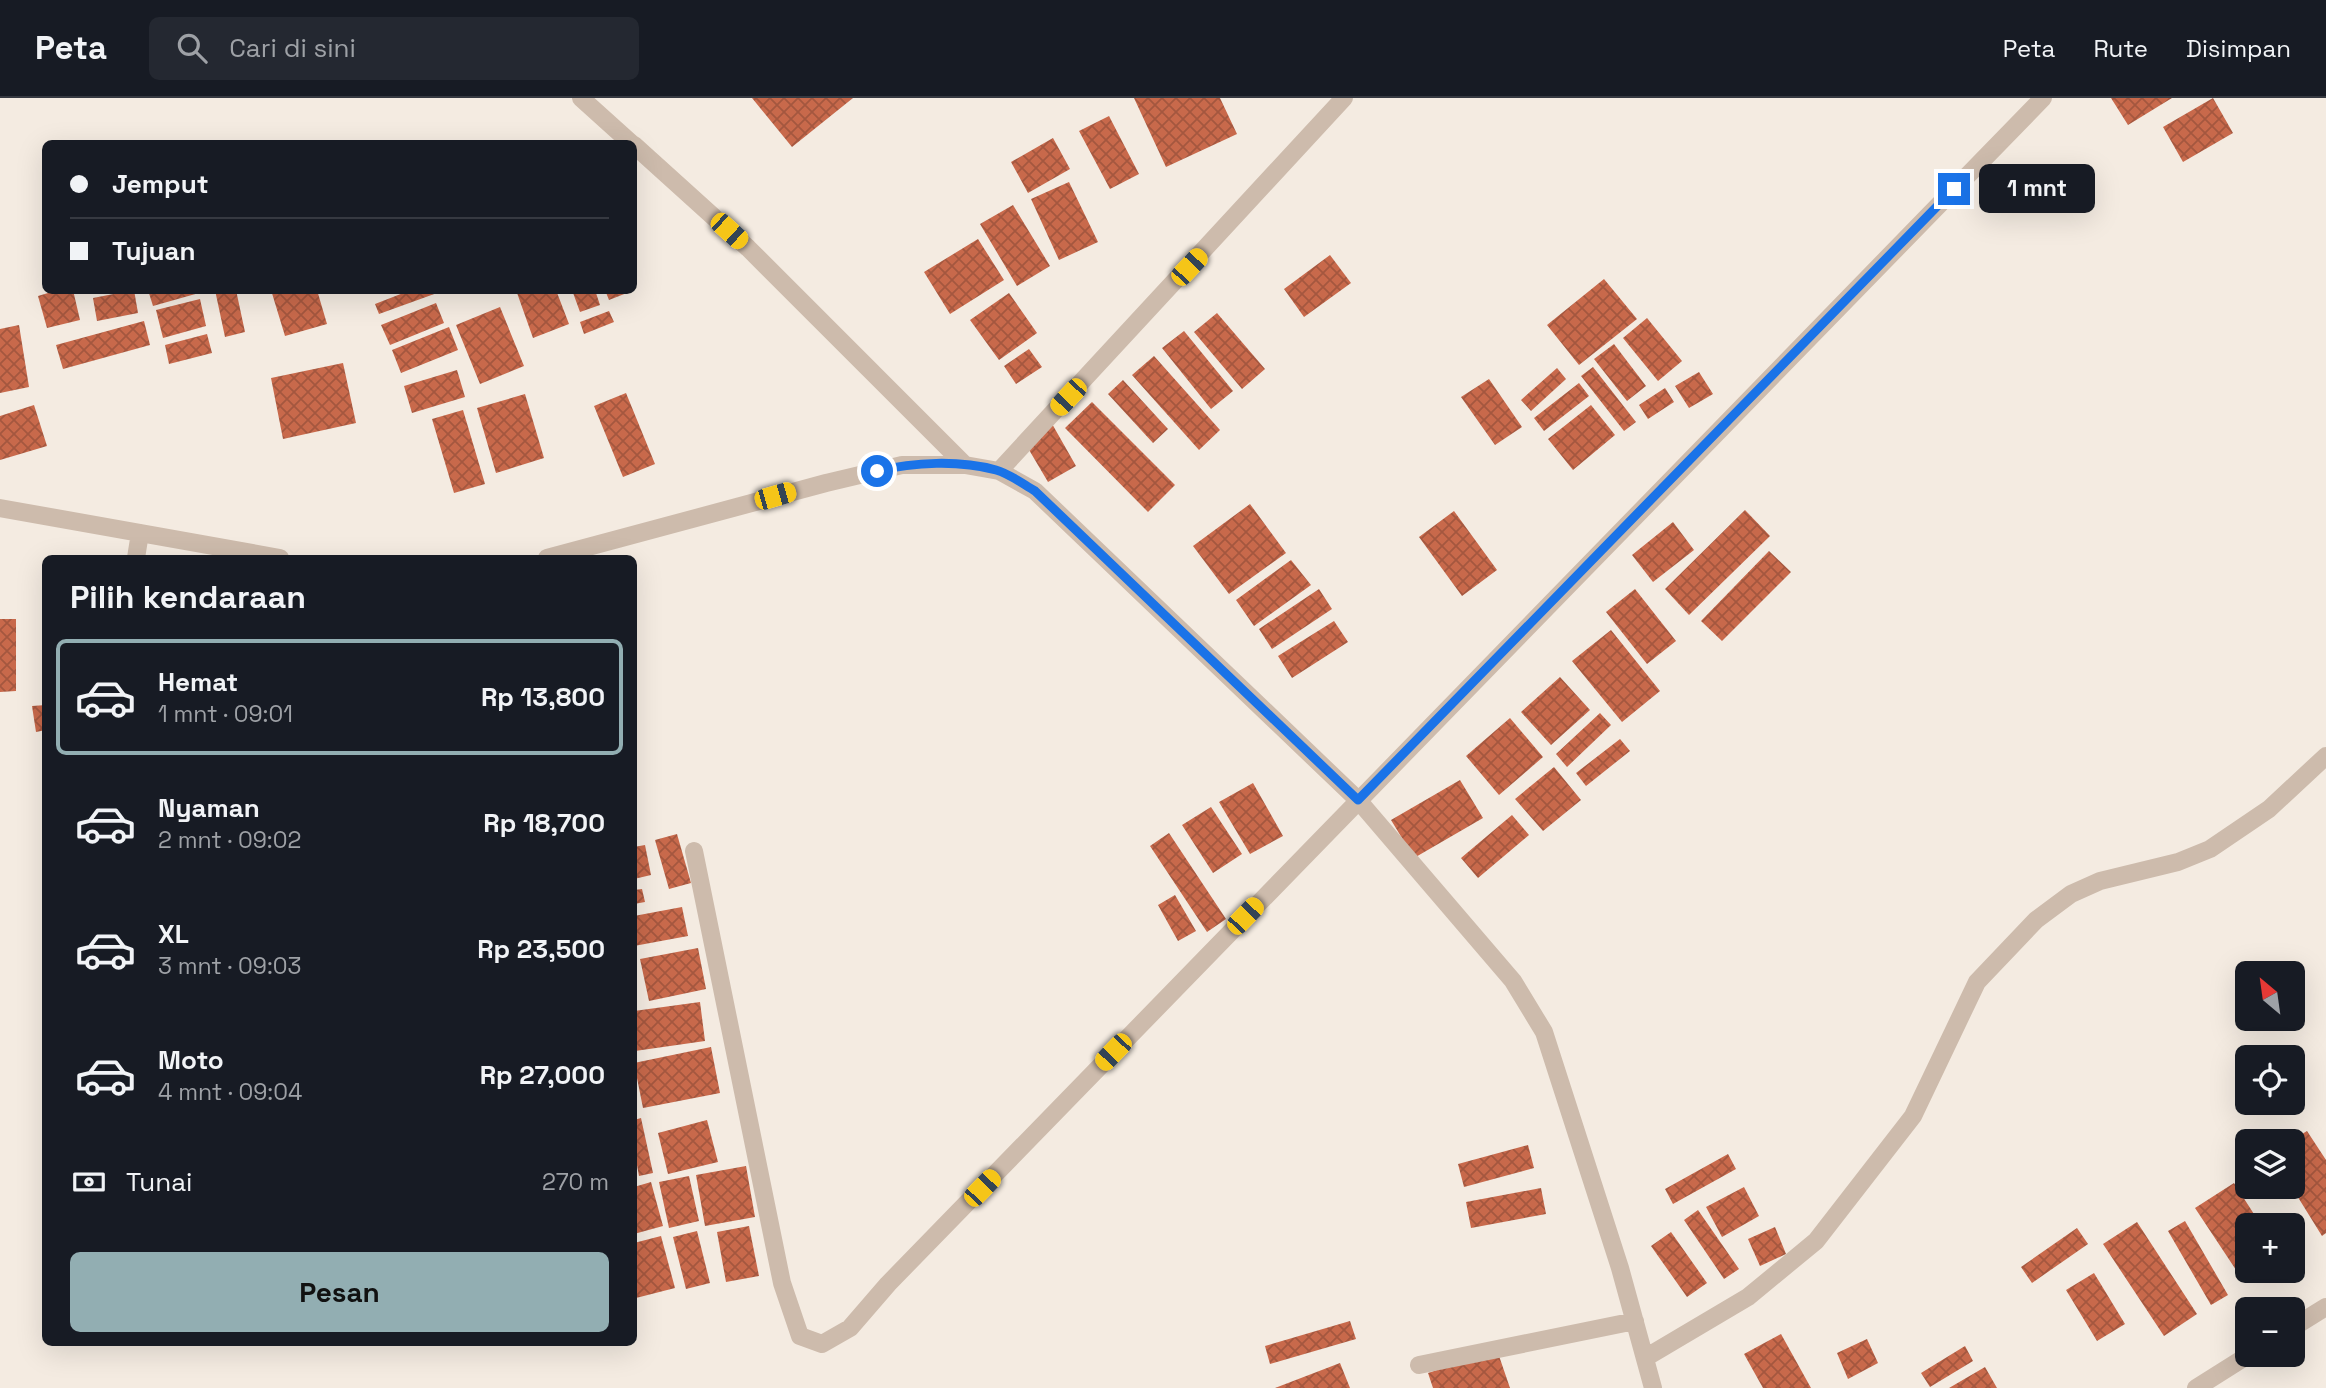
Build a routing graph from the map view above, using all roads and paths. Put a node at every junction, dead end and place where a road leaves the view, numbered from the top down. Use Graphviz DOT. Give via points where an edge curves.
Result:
graph roads {
  1 [pos="581,98"];
  2 [pos="1344,98"];
  3 [pos="2043,98"];
  4 [pos="628,140"];
  5 [pos="637,148"];
  6 [pos="965,465"];
  7 [pos="999,471"];
  8 [pos="0,508"];
  9 [pos="140,533"];
  10 [pos="136,555"];
  11 [pos="263,555"];
  12 [pos="558,555"];
  13 [pos="2326,756"];
  14 [pos="1358,800"];
  15 [pos="694,851"];
  16 [pos="2326,1307"];
  17 [pos="2305,1320"];
  18 [pos="1635,1321"];
  19 [pos="1645,1357"];
  20 [pos="2235,1363"];
  21 [pos="1419,1366"];
  22 [pos="1653,1388"];
  23 [pos="2196,1388"];
  1 -- 4 [label="street"];
  2 -- 7 [label="street"];
  3 -- 14 [label="street"];
  5 -- 6 [label="street" via="748,248"];
  6 -- 7 [label="street"];
  6 -- 12 [label="street" via="902,465"];
  7 -- 14 [label="street" via="1035,491"];
  8 -- 9 [label="street"];
  9 -- 10 [label="street"];
  9 -- 11 [label="street"];
  13 -- 19 [label="street" via="2269,808 2210,849 2178,862 2100,881 2071,894 2036,920 1977,982 1913,1116 1816,1241 1748,1297"];
  14 -- 15 [label="street" via="850,1328 822,1343 800,1336 782,1283"];
  14 -- 18 [label="street" via="1513,981 1544,1032"];
  16 -- 17 [label="street"];
  18 -- 19 [label="street"];
  18 -- 21 [label="street"];
  19 -- 22 [label="street"];
  20 -- 23 [label="street"];
}
